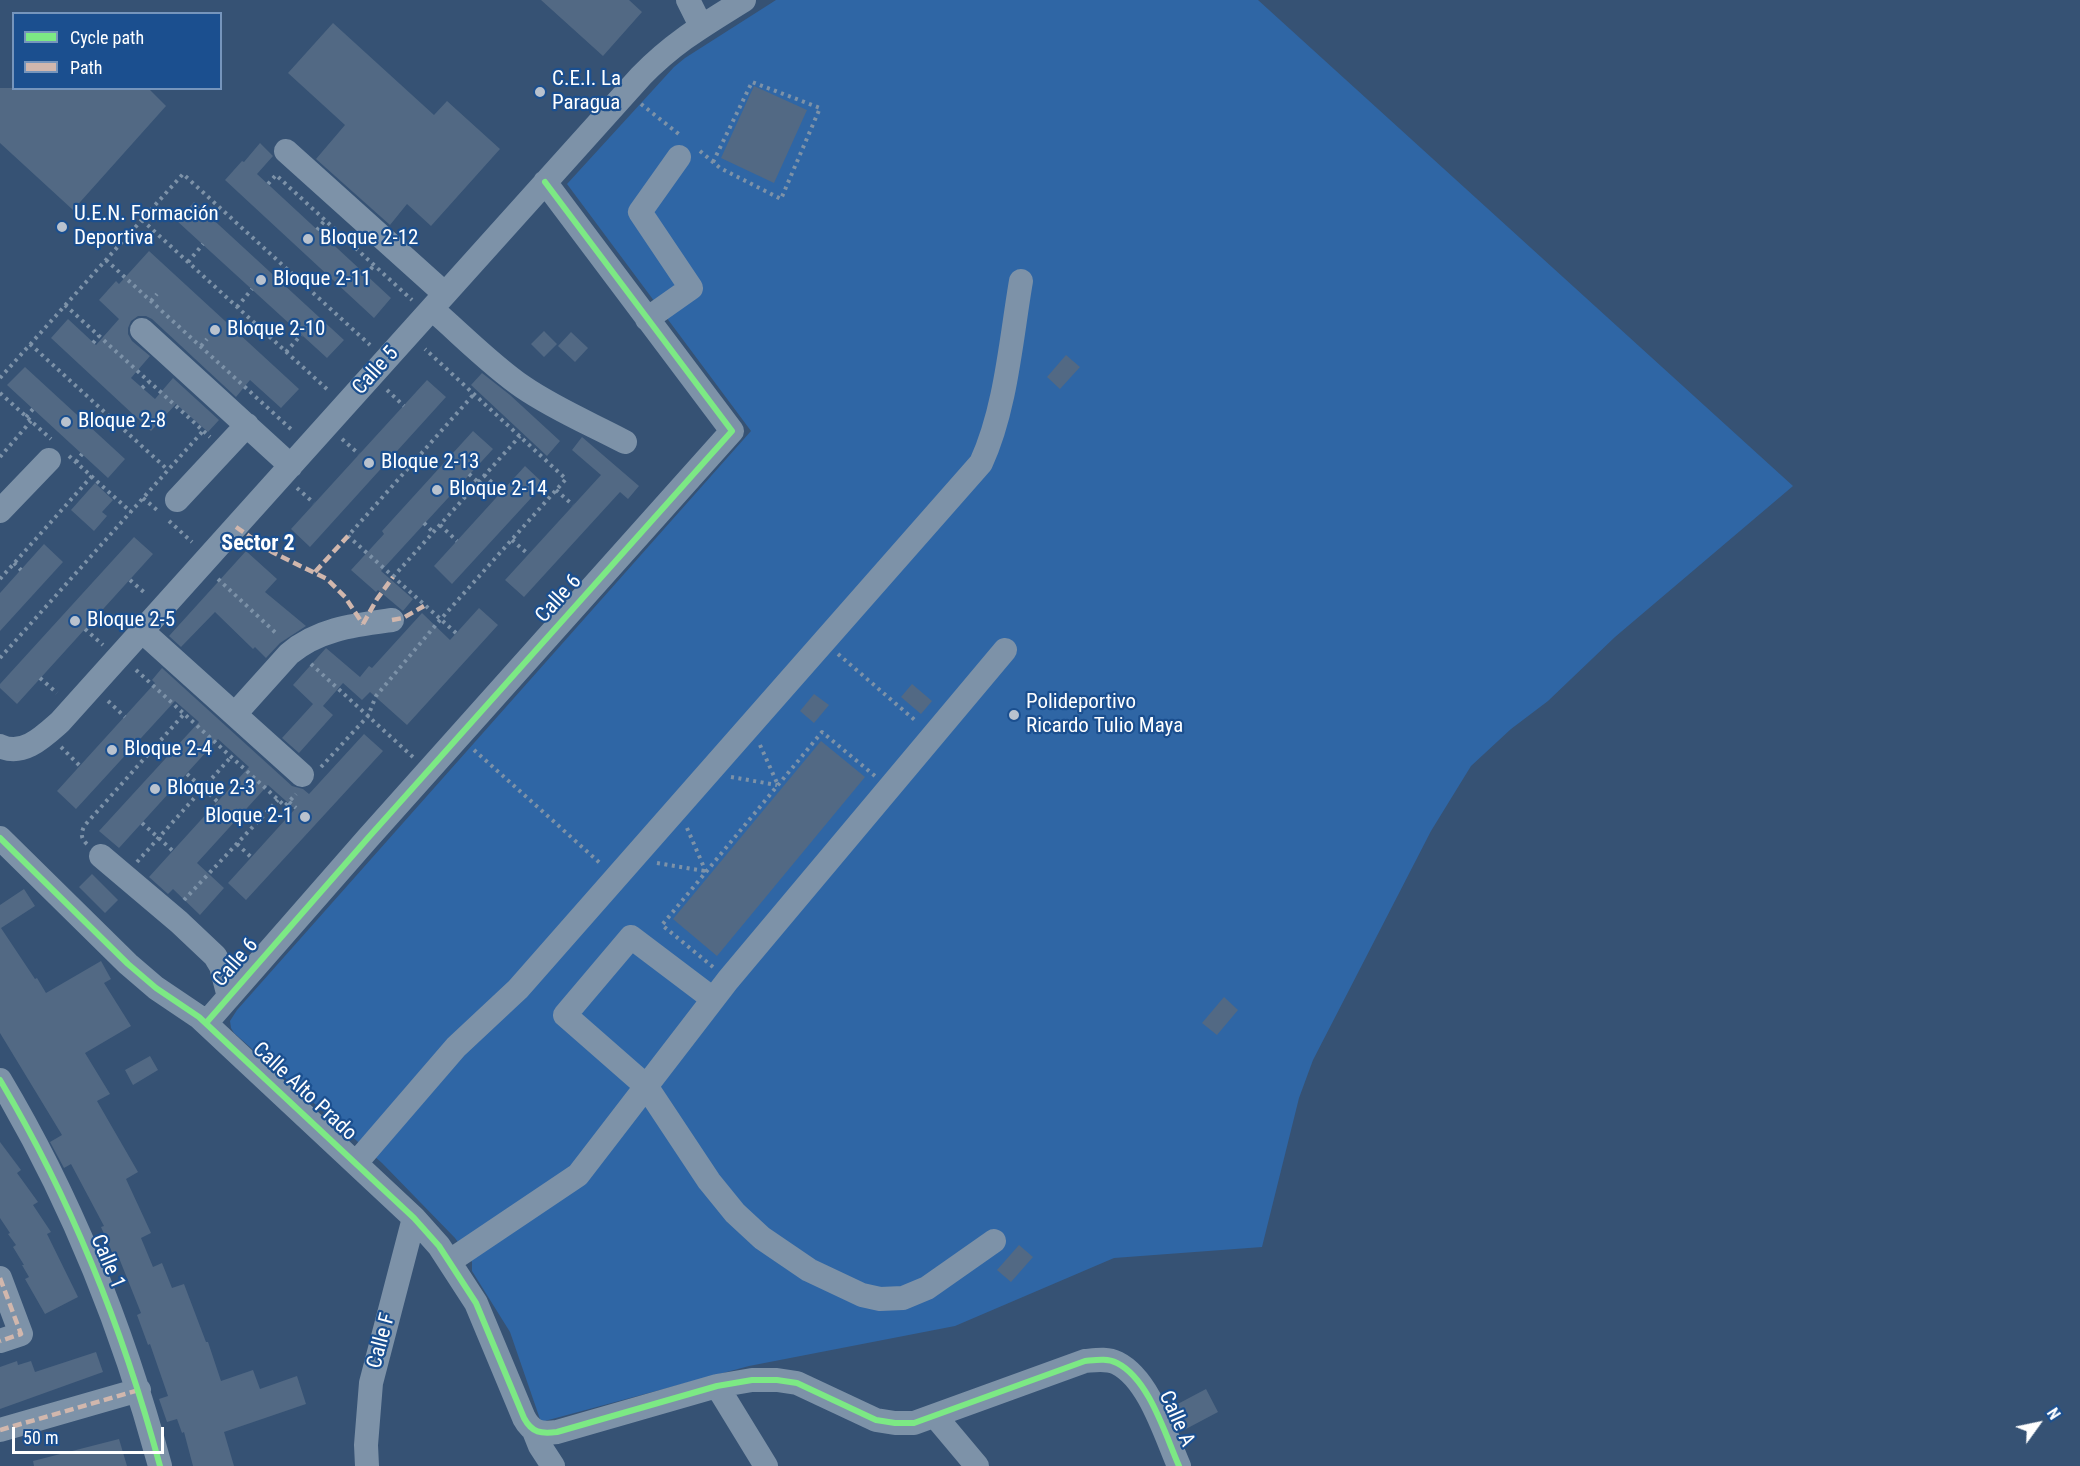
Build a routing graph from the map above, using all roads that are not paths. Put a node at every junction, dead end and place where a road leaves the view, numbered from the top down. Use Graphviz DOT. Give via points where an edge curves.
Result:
graph roads {
  1 [pos="688,0"];
  2 [pos="744,0"];
  3 [pos="701,26"];
  4 [pos="286,151"];
  5 [pos="679,157"];
  6 [pos="545,182"];
  7 [pos="1021,281"];
  8 [pos="435,306"];
  9 [pos="648,319"];
  10 [pos="142,330"];
  11 [pos="247,425"];
  12 [pos="625,442"];
  13 [pos="48,460"];
  14 [pos="291,466"];
  15 [pos="177,500"];
  16 [pos="0,512"];
  17 [pos="392,620"];
  18 [pos="142,631"];
  19 [pos="1005,650"];
  20 [pos="235,714"];
  21 [pos="8,748"];
  22 [pos="306,779"];
  23 [pos="0,838"];
  24 [pos="101,856"];
  25 [pos="229,997"];
  26 [pos="713,999"];
  27 [pos="206,1023"];
  28 [pos="0,1080"];
  29 [pos="646,1086"];
  30 [pos="356,1163"];
  31 [pos="414,1218"];
  32 [pos="994,1241"];
  33 [pos="450,1261"];
  34 [pos="0,1278"];
  35 [pos="0,1341"];
  36 [pos="717,1386"];
  37 [pos="138,1390"];
  38 [pos="935,1416"];
  39 [pos="529,1424"];
  40 [pos="0,1430"];
  41 [pos="160,1466"];
  42 [pos="367,1466"];
  43 [pos="553,1466"];
  44 [pos="766,1466"];
  45 [pos="977,1466"];
  46 [pos="1179,1466"];
  1 -- 3 [label="street"];
  2 -- 3 [label="street, Calle 5"];
  3 -- 6 [label="street, Calle 5" via="663,54"];
  4 -- 8 [label="street"];
  5 -- 9 [label="street" via="640,212 691,288"];
  6 -- 8 [label="street, Calle 5"];
  6 -- 9 [label="street, Calle 6"];
  7 -- 30 [label="street" via="999,414 981,463 518,989 456,1047"];
  8 -- 12 [label="street" via="509,377 545,401"];
  8 -- 14 [label="street, Calle 5"];
  9 -- 25 [label="street, Calle 6" via="732,431"];
  10 -- 11 [label="street"];
  11 -- 14 [label="street"];
  11 -- 15 [label="street"];
  13 -- 16 [label="street"];
  14 -- 18 [label="street, Calle 5"];
  17 -- 20 [label="street" via="340,628 294,650"];
  18 -- 20 [label="street"];
  18 -- 21 [label="street, Calle 5" via="60,722 29,746"];
  19 -- 26 [label="street"];
  20 -- 22 [label="street"];
  23 -- 27 [label="street, Calle Alto Prado" via="128,964"];
  24 -- 25 [label="street" via="215,956"];
  25 -- 27 [label="street, Calle 6"];
  26 -- 29 [label="street"];
  26 -- 29 [label="street" via="631,937 565,1015"];
  27 -- 30 [label="street, Calle Alto Prado"];
  28 -- 37 [label="street, Calle 1" via="67,1211 121,1339"];
  29 -- 32 [label="street" via="735,1213 762,1238 841,1286 880,1299 903,1298 927,1288"];
  29 -- 33 [label="street" via="578,1175"];
  30 -- 31 [label="street, Calle Alto Prado"];
  31 -- 33 [label="street, Calle Alto Prado"];
  31 -- 42 [label="street, Calle F" via="371,1383"];
  33 -- 39 [label="street, Calle Alto Prado" via="476,1303"];
  34 -- 35 [label="street" via="21,1334"];
  36 -- 38 [label="street" via="777,1380 797,1383 876,1420 914,1423"];
  36 -- 39 [label="street" via="557,1432 541,1433"];
  36 -- 44 [label="street"];
  37 -- 40 [label="street"];
  37 -- 41 [label="street, Calle 1"];
  38 -- 45 [label="street"];
  38 -- 46 [label="street, Calle A" via="1085,1361 1115,1362 1142,1384"];
  39 -- 43 [label="street, Calle Alto Prado"];
}
